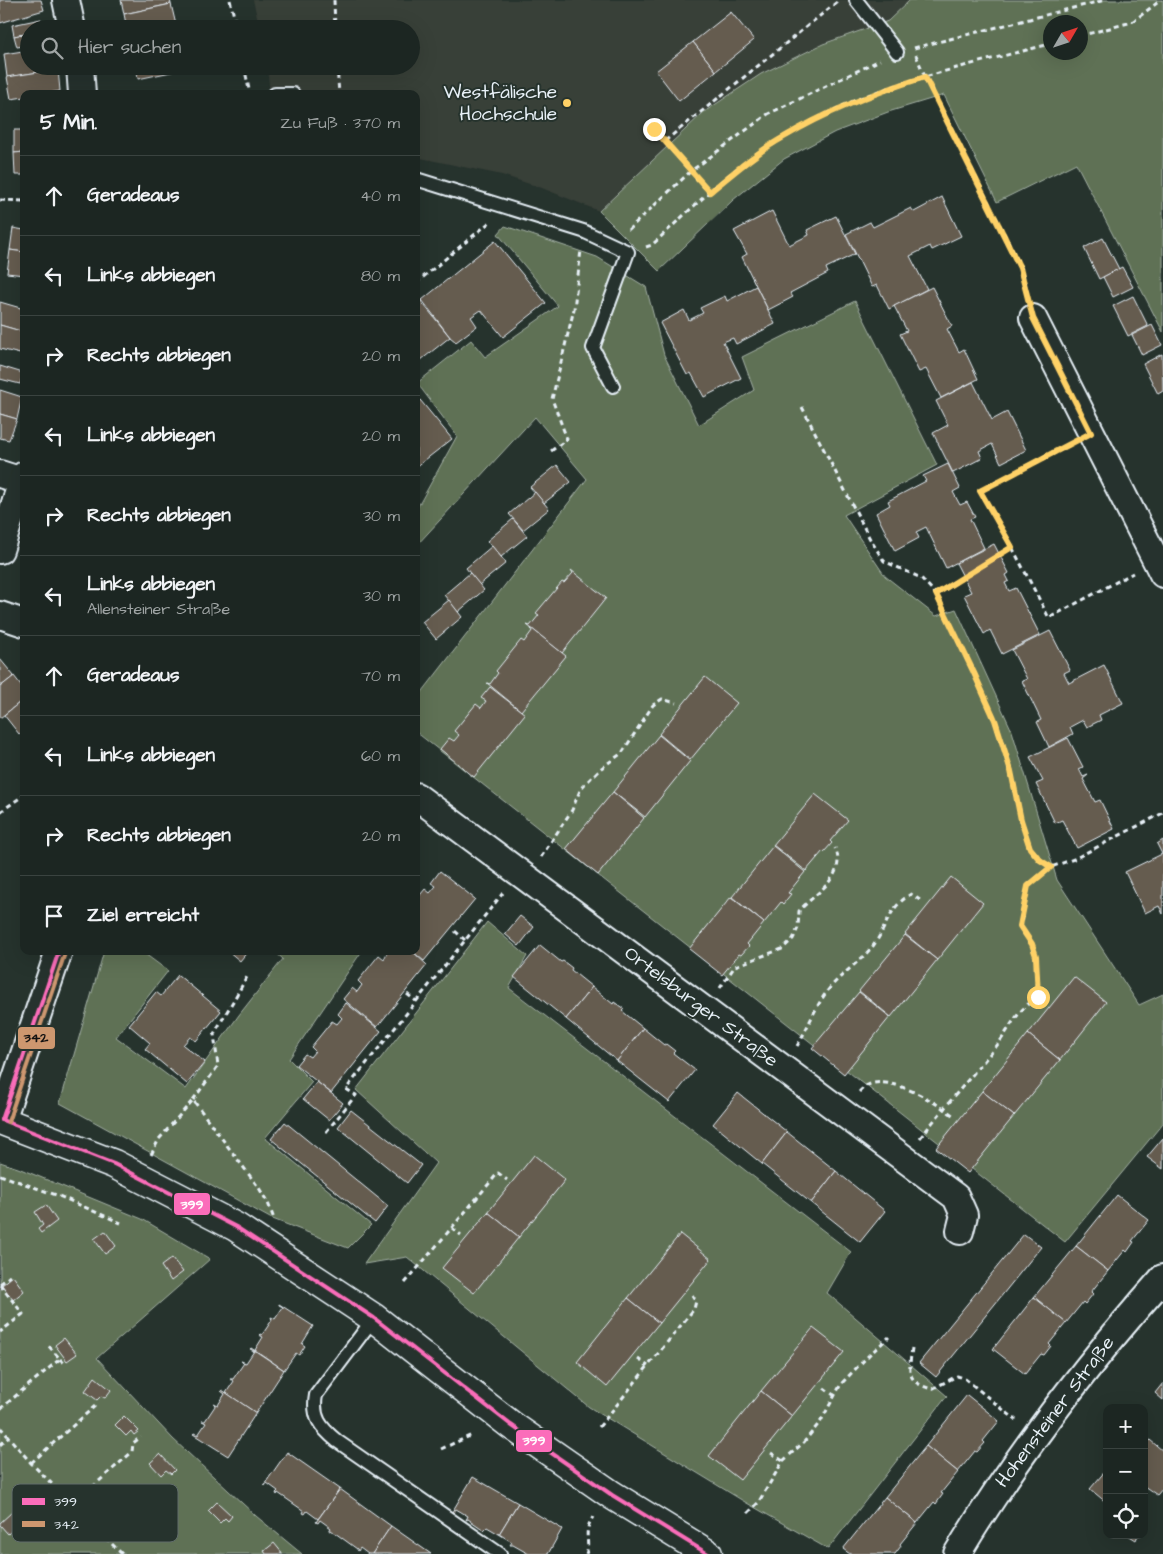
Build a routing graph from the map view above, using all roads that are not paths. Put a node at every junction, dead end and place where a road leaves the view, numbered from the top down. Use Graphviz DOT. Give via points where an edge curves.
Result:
graph roads {
  1 [pos="66,0"];
  2 [pos="856,0"];
  3 [pos="70,20"];
  4 [pos="897,52"];
  5 [pos="81,75"];
  6 [pos="82,90"];
  7 [pos="420,180"];
  8 [pos="1033,318"];
  9 [pos="613,386"];
  10 [pos="15,477"];
  11 [pos="0,550"];
  12 [pos="1160,567"];
  13 [pos="0,615"];
  14 [pos="20,622"];
  15 [pos="420,799"];
  16 [pos="58,955"];
  17 [pos="1,1120"];
  18 [pos="960,1231"];
  19 [pos="1163,1278"];
  20 [pos="374,1318"];
  21 [pos="500,1554"];
  22 [pos="708,1554"];
  23 [pos="957,1554"];
  1 -- 3 [label="street"];
  2 -- 4 [label="lane"];
  5 -- 6 [label="street"];
  7 -- 9 [label="lane" via="583,231 628,252 593,348"];
  8 -- 12 [label="street"];
  10 -- 11 [label="street"];
  13 -- 14 [label="street"];
  15 -- 18 [label="street, Ortelsburger Straße" via="956,1197 964,1215"];
  16 -- 17 [label="street"];
  17 -- 20 [label="street" via="114,1164 236,1227"];
  19 -- 23 [label="street, Hohensteiner Straße" via="1124,1322 1012,1466"];
  20 -- 21 [label="lane" via="316,1395 317,1420 337,1441"];
  20 -- 22 [label="street" via="511,1425 612,1495"];
}
